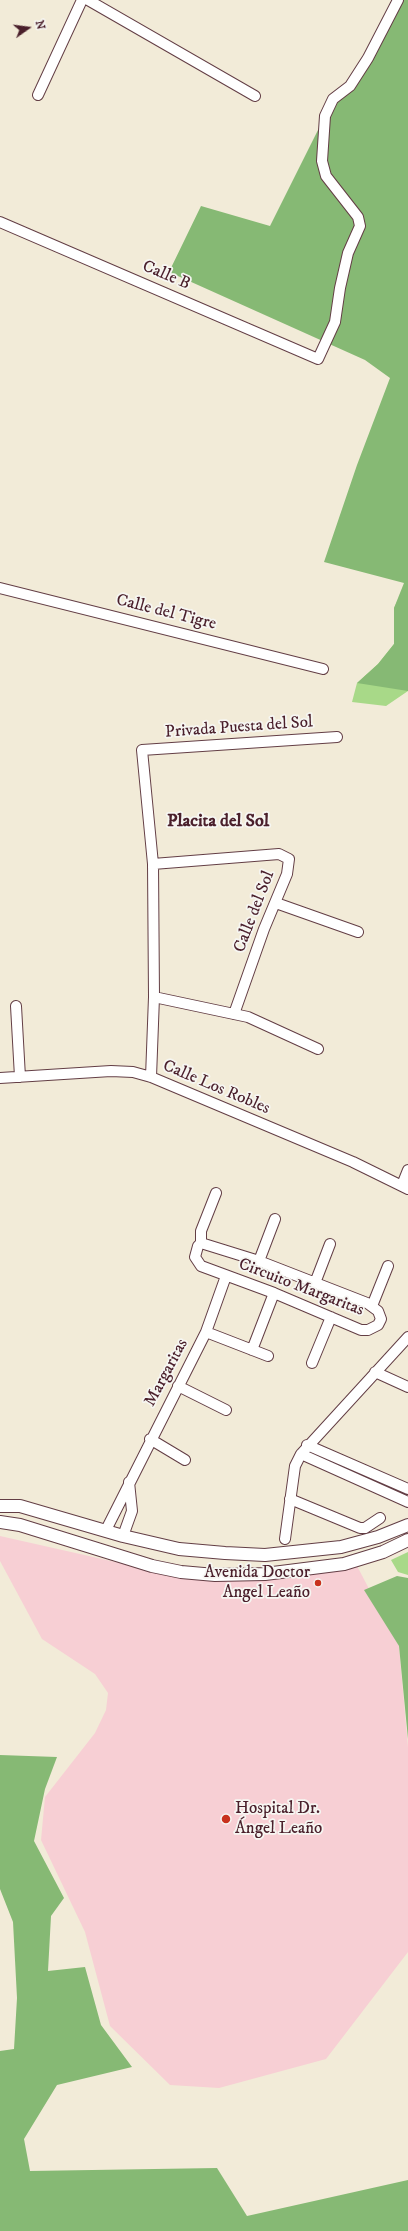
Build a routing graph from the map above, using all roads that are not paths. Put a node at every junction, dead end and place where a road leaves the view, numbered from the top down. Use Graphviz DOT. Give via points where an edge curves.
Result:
graph roads {
  1 [pos="82,0"];
  2 [pos="88,0"];
  3 [pos="398,0"];
  4 [pos="38,95"];
  5 [pos="255,96"];
  6 [pos="0,222"];
  7 [pos="0,588"];
  8 [pos="323,668"];
  9 [pos="337,737"];
  10 [pos="153,864"];
  11 [pos="276,903"];
  12 [pos="358,932"];
  13 [pos="154,997"];
  14 [pos="16,1006"];
  15 [pos="234,1014"];
  16 [pos="318,1049"];
  17 [pos="20,1077"];
  18 [pos="151,1077"];
  19 [pos="0,1078"];
  20 [pos="408,1170"];
  21 [pos="405,1187"];
  22 [pos="216,1193"];
  23 [pos="275,1219"];
  24 [pos="201,1243"];
  25 [pos="330,1244"];
  26 [pos="259,1261"];
  27 [pos="388,1266"];
  28 [pos="226,1276"];
  29 [pos="315,1283"];
  30 [pos="274,1293"];
  31 [pos="372,1306"];
  32 [pos="331,1317"];
  33 [pos="206,1332"];
  34 [pos="408,1337"];
  35 [pos="252,1350"];
  36 [pos="268,1356"];
  37 [pos="312,1363"];
  38 [pos="375,1372"];
  39 [pos="178,1386"];
  40 [pos="408,1387"];
  41 [pos="226,1410"];
  42 [pos="150,1439"];
  43 [pos="307,1445"];
  44 [pos="301,1454"];
  45 [pos="185,1460"];
  46 [pos="129,1482"];
  47 [pos="404,1488"];
  48 [pos="396,1496"];
  49 [pos="290,1499"];
  50 [pos="408,1502"];
  51 [pos="0,1506"];
  52 [pos="380,1518"];
  53 [pos="0,1522"];
  54 [pos="408,1525"];
  55 [pos="106,1530"];
  56 [pos="123,1536"];
  57 [pos="285,1539"];
  58 [pos="408,1540"];
  1 -- 4 [label="street"];
  2 -- 5 [label="street"];
  3 -- 6 [label="street, Calle B" via="368,58 350,86 333,99 325,116 322,161 326,176 358,217 360,226 348,253 335,322 318,359"];
  7 -- 8 [label="street, Calle del Tigre"];
  9 -- 10 [label="street, Privada Puesta del Sol" via="142,750"];
  10 -- 11 [label="street, Calle del Sol" via="279,854 289,859 287,874"];
  10 -- 13 [label="street"];
  11 -- 12 [label="street"];
  11 -- 15 [label="street, Calle del Sol" via="264,929"];
  13 -- 15 [label="street"];
  13 -- 18 [label="street"];
  14 -- 17 [label="street"];
  15 -- 16 [label="street" via="248,1017"];
  17 -- 18 [label="street, Calle Los Robles" via="111,1071 133,1072"];
  17 -- 19 [label="street, Calle Los Robles"];
  18 -- 21 [label="street, Calle Los Robles"];
  20 -- 21 [label="street"];
  22 -- 24 [label="street, Circuito Margaritas" via="201,1231"];
  23 -- 26 [label="street"];
  24 -- 26 [label="street, Circuito Margaritas"];
  24 -- 28 [label="street, Circuito Margaritas" via="195,1257 201,1266"];
  25 -- 29 [label="street"];
  26 -- 29 [label="street, Circuito Margaritas"];
  27 -- 31 [label="street"];
  28 -- 30 [label="street, Circuito Margaritas"];
  28 -- 33 [label="street, Margaritas"];
  29 -- 31 [label="street, Circuito Margaritas"];
  30 -- 32 [label="street, Circuito Margaritas"];
  30 -- 35 [label="street"];
  31 -- 32 [label="street, Circuito Margaritas" via="378,1310 381,1319 378,1325 368,1330"];
  32 -- 37 [label="street"];
  33 -- 35 [label="street"];
  33 -- 39 [label="street, Margaritas"];
  34 -- 38 [label="street"];
  35 -- 36 [label="street"];
  38 -- 40 [label="street"];
  38 -- 43 [label="street"];
  39 -- 41 [label="street"];
  39 -- 42 [label="street, Margaritas"];
  42 -- 45 [label="street"];
  42 -- 46 [label="street, Margaritas"];
  43 -- 44 [label="street"];
  43 -- 47 [label="street"];
  44 -- 48 [label="street"];
  44 -- 49 [label="street" via="296,1466"];
  46 -- 55 [label="street, Margaritas"];
  46 -- 56 [label="street" via="132,1511"];
  47 -- 48 [label="street"];
  48 -- 50 [label="street"];
  49 -- 52 [label="street" via="360,1528 365,1528"];
  49 -- 57 [label="street"];
  51 -- 55 [label="street" via="20,1506"];
  53 -- 58 [label="street" via="20,1525 152,1566 215,1575 264,1574 344,1564 383,1552"];
  54 -- 56 [label="street" via="378,1538 341,1547 265,1554 225,1554 179,1549"];
  55 -- 56 [label="street"];
}
